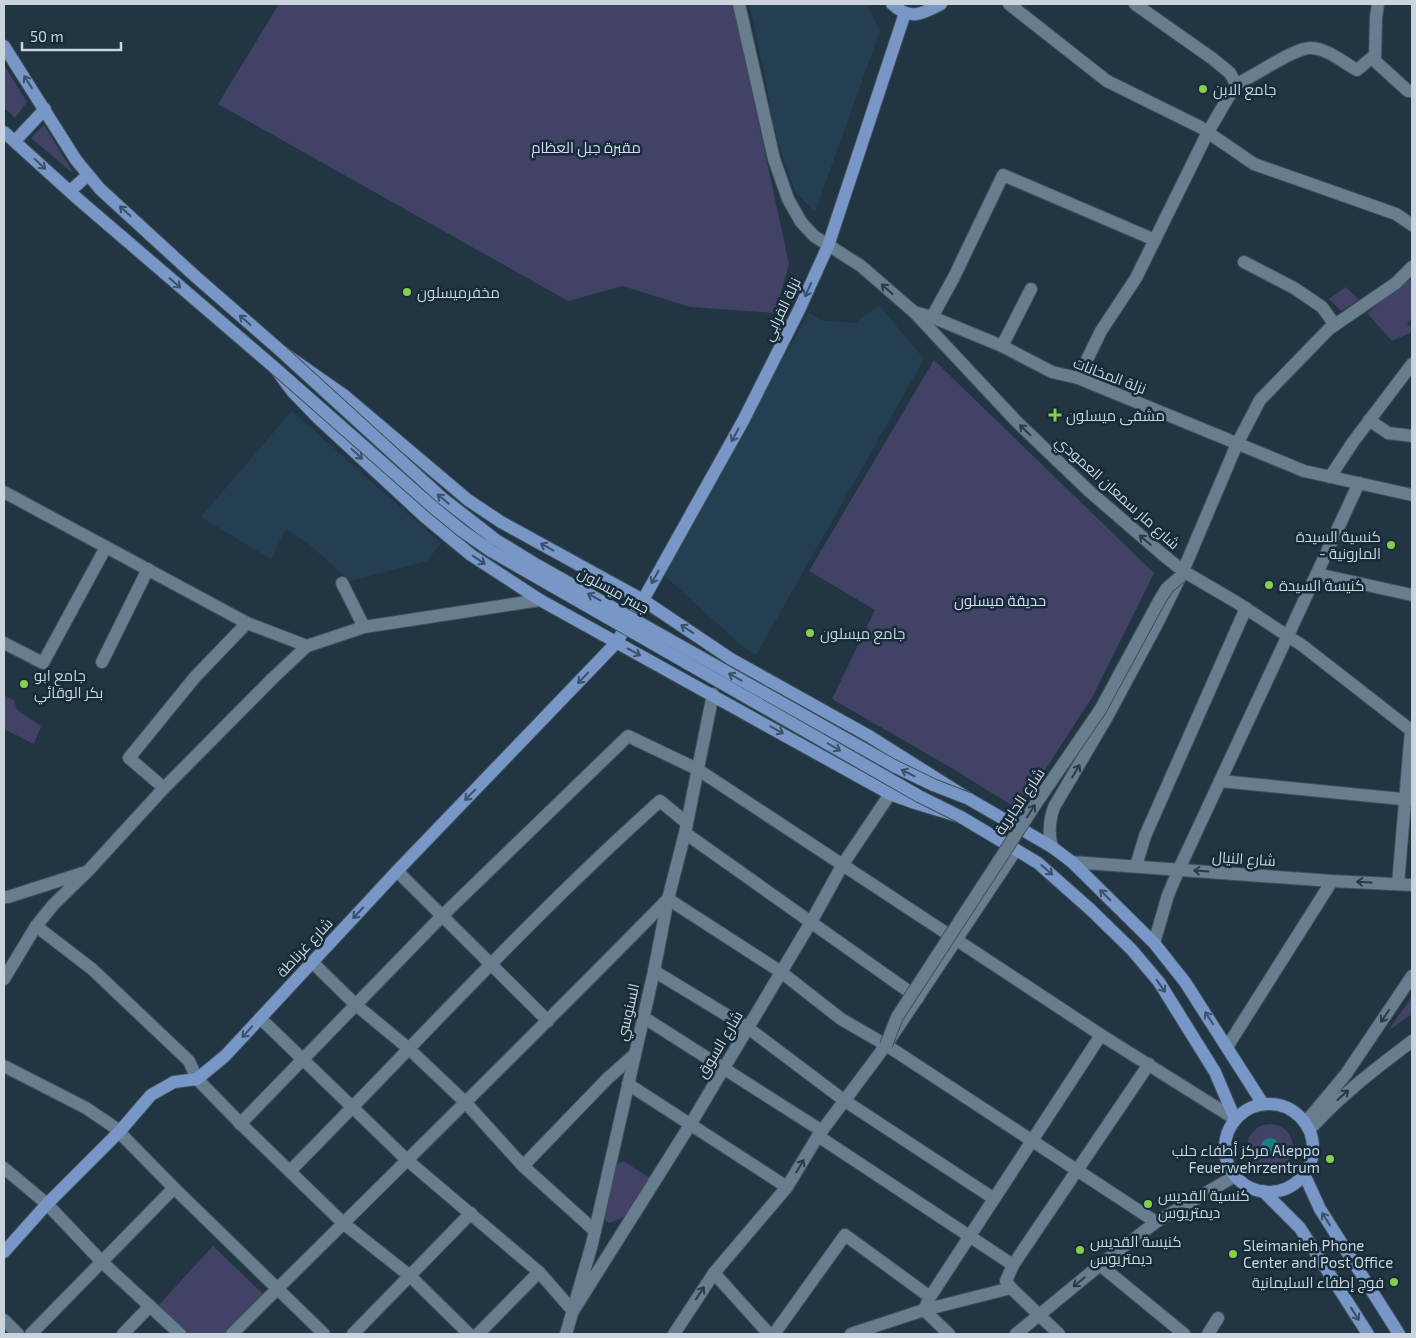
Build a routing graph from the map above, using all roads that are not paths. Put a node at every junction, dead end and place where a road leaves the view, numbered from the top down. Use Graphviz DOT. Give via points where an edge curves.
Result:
graph roads {
  1 [pos="739,4"];
  2 [pos="892,4"];
  3 [pos="941,4"];
  4 [pos="1009,4"];
  5 [pos="1135,4"];
  6 [pos="1378,4"];
  7 [pos="905,13"];
  8 [pos="4,46"];
  9 [pos="1375,55"];
  10 [pos="1236,84"];
  11 [pos="1410,91"];
  12 [pos="45,110"];
  13 [pos="4,132"];
  14 [pos="1208,132"];
  15 [pos="15,141"];
  16 [pos="88,175"];
  17 [pos="70,192"];
  18 [pos="1412,224"];
  19 [pos="1155,240"];
  20 [pos="828,246"];
  21 [pos="169,250"];
  22 [pos="1244,262"];
  23 [pos="155,266"];
  24 [pos="1412,267"];
  25 [pos="1031,290"];
  26 [pos="914,312"];
  27 [pos="932,317"];
  28 [pos="1335,325"];
  29 [pos="1002,346"];
  30 [pos="282,352"];
  31 [pos="1412,364"];
  32 [pos="275,368"];
  33 [pos="1078,378"];
  34 [pos="1370,420"];
  35 [pos="1412,436"];
  36 [pos="1237,444"];
  37 [pos="1330,477"];
  38 [pos="1359,484"];
  39 [pos="4,492"];
  40 [pos="1412,495"];
  41 [pos="106,547"];
  42 [pos="148,569"];
  43 [pos="1181,574"];
  44 [pos="1317,574"];
  45 [pos="342,583"];
  46 [pos="1412,595"];
  47 [pos="540,600"];
  48 [pos="643,600"];
  49 [pos="1246,608"];
  50 [pos="247,623"];
  51 [pos="364,627"];
  52 [pos="1287,636"];
  53 [pos="4,643"];
  54 [pos="616,643"];
  55 [pos="307,646"];
  56 [pos="102,662"];
  57 [pos="712,694"];
  58 [pos="1412,731"];
  59 [pos="697,769"];
  60 [pos="1220,780"];
  61 [pos="164,788"];
  62 [pos="890,794"];
  63 [pos="969,799"];
  64 [pos="1409,800"];
  65 [pos="961,817"];
  66 [pos="686,828"];
  67 [pos="1052,847"];
  68 [pos="1016,850"];
  69 [pos="1072,862"];
  70 [pos="842,864"];
  71 [pos="1136,866"];
  72 [pos="1179,869"];
  73 [pos="88,871"];
  74 [pos="397,871"];
  75 [pos="1332,881"];
  76 [pos="1398,884"];
  77 [pos="1412,885"];
  78 [pos="4,897"];
  79 [pos="668,899"];
  80 [pos="442,916"];
  81 [pos="811,922"];
  82 [pos="36,926"];
  83 [pos="956,940"];
  84 [pos="1154,943"];
  85 [pos="312,962"];
  86 [pos="490,964"];
  87 [pos="654,971"];
  88 [pos="781,972"];
  89 [pos="1412,976"];
  90 [pos="4,979"];
  91 [pos="918,998"];
  92 [pos="356,1005"];
  93 [pos="643,1017"];
  94 [pos="260,1018"];
  95 [pos="548,1021"];
  96 [pos="748,1028"];
  97 [pos="1101,1034"];
  98 [pos="1412,1042"];
  99 [pos="886,1045"];
  100 [pos="1228,1047"];
  101 [pos="408,1048"];
  102 [pos="634,1055"];
  103 [pos="304,1060"];
  104 [pos="1149,1064"];
  105 [pos="4,1066"];
  106 [pos="722,1069"];
  107 [pos="197,1079"];
  108 [pos="628,1084"];
  109 [pos="845,1101"];
  110 [pos="465,1102"];
  111 [pos="1263,1104"];
  112 [pos="353,1107"];
  113 [pos="1235,1119"];
  114 [pos="240,1124"];
  115 [pos="690,1125"];
  116 [pos="1307,1126"];
  117 [pos="119,1131"];
  118 [pos="820,1133"];
  119 [pos="1032,1139"];
  120 [pos="407,1160"];
  121 [pos="523,1166"];
  122 [pos="4,1168"];
  123 [pos="290,1171"];
  124 [pos="1076,1171"];
  125 [pos="1304,1174"];
  126 [pos="1235,1176"];
  127 [pos="787,1187"];
  128 [pos="174,1188"];
  129 [pos="1263,1191"];
  130 [pos="993,1198"];
  131 [pos="47,1204"];
  132 [pos="470,1213"];
  133 [pos="1156,1222"];
  134 [pos="343,1223"];
  135 [pos="595,1231"];
  136 [pos="970,1235"];
  137 [pos="4,1252"];
  138 [pos="102,1262"];
  139 [pos="1013,1265"];
  140 [pos="1100,1265"];
  141 [pos="539,1272"];
  142 [pos="714,1273"];
  143 [pos="410,1276"];
  144 [pos="1011,1288"];
  145 [pos="277,1289"];
  146 [pos="930,1297"];
  147 [pos="150,1306"];
  148 [pos="924,1310"];
  149 [pos="573,1311"];
  150 [pos="1039,1315"];
  151 [pos="1218,1318"];
  152 [pos="4,1320"];
  153 [pos="18,1334"];
  154 [pos="30,1334"];
  155 [pos="123,1334"];
  156 [pos="180,1334"];
  157 [pos="232,1334"];
  158 [pos="324,1334"];
  159 [pos="352,1334"];
  160 [pos="469,1334"];
  161 [pos="478,1334"];
  162 [pos="566,1334"];
  163 [pos="674,1334"];
  164 [pos="769,1334"];
  165 [pos="774,1334"];
  166 [pos="851,1334"];
  167 [pos="949,1334"];
  168 [pos="1016,1334"];
  169 [pos="1059,1334"];
  170 [pos="1184,1334"];
  171 [pos="1208,1334"];
  172 [pos="1368,1334"];
  173 [pos="1399,1334"];
  1 -- 20 [label="street, شارع مار سمعان العمودي" via="774,159 788,199 801,222"];
  2 -- 7 [label="main road"];
  3 -- 7 [label="main road" via="922,14"];
  4 -- 14 [label="street" via="1107,81"];
  5 -- 10 [label="street" via="1230,73"];
  6 -- 9 [label="street"];
  7 -- 20 [label="main road, نزلة الفرابي"];
  12 -- 8 [label="main road, one-way"];
  9 -- 10 [label="street" via="1357,70 1311,47 1284,57"];
  9 -- 11 [label="street" via="1375,61"];
  10 -- 14 [label="street"];
  12 -- 15 [label="main road"];
  12 -- 16 [label="main road"];
  13 -- 15 [label="main road"];
  14 -- 18 [label="street" via="1254,164 1396,214"];
  14 -- 19 [label="street"];
  15 -- 17 [label="main road, one-way"];
  16 -- 17 [label="main road"];
  21 -- 16 [label="main road, one-way"];
  17 -- 23 [label="main road"];
  19 -- 27 [label="street" via="1002,175"];
  19 -- 33 [label="street"];
  26 -- 20 [label="street, شارع مار سمعان العمودي, one-way" via="861,266"];
  20 -- 48 [label="main road, نزلة الفرابي, one-way" via="800,310 742,421"];
  21 -- 23 [label="main road"];
  30 -- 21 [label="main road, one-way"];
  22 -- 28 [label="street" via="1322,307"];
  23 -- 32 [label="main road, one-way"];
  24 -- 28 [label="street" via="1396,283"];
  25 -- 29 [label="street"];
  26 -- 27 [label="street, نزلة المخانات"];
  43 -- 26 [label="street, شارع مار سمعان العمودي, one-way" via="1052,456 981,386"];
  27 -- 29 [label="street, نزلة المخانات"];
  28 -- 36 [label="street" via="1260,400"];
  29 -- 33 [label="street, نزلة المخانات" via="1052,372"];
  48 -- 30 [label="main road, one-way" via="501,522 468,500 345,396"];
  63 -- 30 [label="main road, جسر ميسلون, one-way, bridge" via="894,766 496,540 442,498"];
  31 -- 34 [label="street"];
  32 -- 47 [label="main road, one-way" via="317,417 425,516 471,555"];
  32 -- 65 [label="main road, جسر ميسلون, one-way, bridge" via="434,508 491,551"];
  33 -- 36 [label="street, نزلة المخانات"];
  34 -- 35 [label="street" via="1388,433"];
  34 -- 37 [label="street"];
  36 -- 37 [label="street, نزلة المخانات" via="1304,471"];
  36 -- 43 [label="street"];
  37 -- 38 [label="street, نزلة المخانات"];
  38 -- 40 [label="street, نزلة المخانات"];
  38 -- 44 [label="street"];
  39 -- 41 [label="street"];
  41 -- 42 [label="street"];
  41 -- 53 [label="street" via="43,663"];
  42 -- 50 [label="street"];
  42 -- 56 [label="street"];
  43 -- 49 [label="street, شارع مار سمعان العمودي"];
  67 -- 43 [label="street, one-way" via="1049,831 1054,807 1132,671"];
  99 -- 43 [label="street, شارع الجابرية, one-way, bridge" via="897,1017 1100,710 1167,588"];
  44 -- 46 [label="street"];
  44 -- 52 [label="street"];
  45 -- 51 [label="street"];
  47 -- 51 [label="street"];
  47 -- 54 [label="main road"];
  48 -- 54 [label="main road, نزلة الفرابي"];
  63 -- 48 [label="main road, one-way" via="869,736 731,659"];
  49 -- 52 [label="street, شارع مار سمعان العمودي"];
  49 -- 71 [label="street" via="1145,836"];
  50 -- 55 [label="street"];
  50 -- 61 [label="street" via="195,678 129,758"];
  51 -- 55 [label="street"];
  52 -- 58 [label="street, شارع مار سمعان العمودي"];
  52 -- 60 [label="street"];
  54 -- 57 [label="main road, one-way"];
  54 -- 74 [label="main road, شارع غرناطة, one-way"];
  55 -- 61 [label="street"];
  57 -- 59 [label="street, السنوسي"];
  57 -- 62 [label="main road, one-way"];
  58 -- 64 [label="street"];
  59 -- 66 [label="street, السنوسي"];
  59 -- 70 [label="street"];
  59 -- 80 [label="street" via="628,736"];
  60 -- 64 [label="street"];
  60 -- 72 [label="street"];
  61 -- 73 [label="street"];
  62 -- 65 [label="main road"];
  62 -- 70 [label="street, شارع السوق"];
  63 -- 67 [label="main road"];
  64 -- 76 [label="street"];
  65 -- 68 [label="main road"];
  66 -- 79 [label="street, السنوسي"];
  66 -- 81 [label="street"];
  66 -- 86 [label="street" via="660,801"];
  67 -- 69 [label="main road"];
  68 -- 83 [label="street"];
  68 -- 113 [label="main road, one-way" via="1038,863 1091,910 1159,982 1216,1072"];
  69 -- 71 [label="street, شارع النيال"];
  84 -- 69 [label="main road, one-way"];
  70 -- 81 [label="street, شارع السوق"];
  70 -- 83 [label="street"];
  71 -- 72 [label="street, شارع النيال"];
  75 -- 72 [label="street, شارع النيال, one-way"];
  72 -- 84 [label="street"];
  73 -- 78 [label="street"];
  73 -- 82 [label="street"];
  74 -- 80 [label="street"];
  74 -- 85 [label="main road, شارع غرناطة, one-way"];
  76 -- 75 [label="street, شارع النيال, one-way"];
  75 -- 100 [label="street"];
  76 -- 77 [label="street, شارع النيال"];
  79 -- 87 [label="street, السنوسي"];
  79 -- 88 [label="street"];
  79 -- 95 [label="street"];
  80 -- 86 [label="street"];
  80 -- 92 [label="street"];
  81 -- 88 [label="street, شارع السوق"];
  81 -- 91 [label="street"];
  82 -- 90 [label="street"];
  82 -- 107 [label="street" via="98,975 189,1061"];
  83 -- 91 [label="street"];
  83 -- 97 [label="street"];
  100 -- 84 [label="main road, one-way" via="1185,982"];
  85 -- 92 [label="street"];
  85 -- 94 [label="main road, شارع غرناطة"];
  86 -- 95 [label="street"];
  86 -- 101 [label="street"];
  87 -- 93 [label="street, السنوسي"];
  87 -- 96 [label="street"];
  88 -- 96 [label="street, شارع السوق"];
  88 -- 99 [label="street" via="841,1019"];
  89 -- 116 [label="street, one-way"];
  91 -- 99 [label="street"];
  92 -- 101 [label="street"];
  92 -- 103 [label="street"];
  93 -- 102 [label="street, السنوسي"];
  93 -- 106 [label="street"];
  94 -- 103 [label="street"];
  94 -- 107 [label="main road, شارع غرناطة, one-way" via="225,1056"];
  95 -- 110 [label="street"];
  96 -- 106 [label="street, شارع السوق"];
  96 -- 109 [label="street"];
  97 -- 104 [label="street"];
  97 -- 119 [label="street"];
  116 -- 98 [label="street, one-way"];
  99 -- 109 [label="street"];
  99 -- 119 [label="street"];
  100 -- 111 [label="main road"];
  101 -- 110 [label="street"];
  101 -- 112 [label="street"];
  102 -- 108 [label="street, السنوسي"];
  102 -- 121 [label="street"];
  103 -- 112 [label="street"];
  103 -- 114 [label="street"];
  104 -- 113 [label="street"];
  104 -- 124 [label="street"];
  105 -- 117 [label="street" via="86,1108"];
  106 -- 115 [label="street, شارع السوق"];
  106 -- 118 [label="street"];
  107 -- 114 [label="street"];
  107 -- 117 [label="main road" via="174,1082 151,1095"];
  108 -- 115 [label="street"];
  108 -- 135 [label="street, السنوسي"];
  109 -- 118 [label="street"];
  109 -- 130 [label="street"];
  110 -- 120 [label="street"];
  110 -- 121 [label="street"];
  111 -- 113 [label="main road" via="1248,1109"];
  111 -- 116 [label="main road" via="1287,1107"];
  112 -- 120 [label="street"];
  112 -- 123 [label="street"];
  113 -- 126 [label="main road" via="1225,1142 1227,1160"];
  114 -- 123 [label="street"];
  115 -- 127 [label="street"];
  115 -- 149 [label="street, شارع السوق"];
  116 -- 125 [label="main road" via="1313,1148"];
  117 -- 128 [label="street"];
  117 -- 131 [label="main road"];
  127 -- 118 [label="street, one-way"];
  118 -- 136 [label="street"];
  119 -- 124 [label="street"];
  119 -- 130 [label="street"];
  120 -- 132 [label="street"];
  120 -- 134 [label="street"];
  121 -- 135 [label="street"];
  122 -- 131 [label="street"];
  123 -- 134 [label="street"];
  124 -- 133 [label="street"];
  124 -- 139 [label="street"];
  125 -- 129 [label="main road" via="1293,1185"];
  173 -- 125 [label="main road, one-way" via="1320,1209"];
  126 -- 129 [label="main road" via="1248,1186"];
  126 -- 133 [label="street"];
  127 -- 142 [label="street"];
  128 -- 138 [label="street"];
  128 -- 145 [label="street"];
  129 -- 172 [label="main road, one-way" via="1300,1228"];
  130 -- 136 [label="street"];
  131 -- 137 [label="main road"];
  131 -- 138 [label="street"];
  132 -- 141 [label="street"];
  132 -- 143 [label="street"];
  133 -- 140 [label="street"];
  134 -- 143 [label="street"];
  134 -- 145 [label="street"];
  135 -- 149 [label="street, السنوسي"];
  136 -- 139 [label="street"];
  136 -- 146 [label="street"];
  138 -- 147 [label="street"];
  138 -- 154 [label="street"];
  139 -- 144 [label="street" via="1006,1281"];
  140 -- 150 [label="street, one-way"];
  140 -- 170 [label="street"];
  141 -- 149 [label="street"];
  141 -- 161 [label="street"];
  163 -- 142 [label="street, one-way"];
  142 -- 164 [label="street"];
  143 -- 159 [label="street"];
  143 -- 160 [label="street"];
  144 -- 148 [label="street"];
  144 -- 150 [label="street"];
  145 -- 157 [label="street"];
  145 -- 158 [label="street"];
  146 -- 148 [label="street"];
  146 -- 165 [label="street" via="845,1235"];
  147 -- 155 [label="street"];
  147 -- 156 [label="street"];
  148 -- 166 [label="street"];
  148 -- 167 [label="street"];
  149 -- 162 [label="street, السنوسي"];
  150 -- 168 [label="street"];
  150 -- 169 [label="street"];
  151 -- 171 [label="street"];
  152 -- 153 [label="street"];
}
